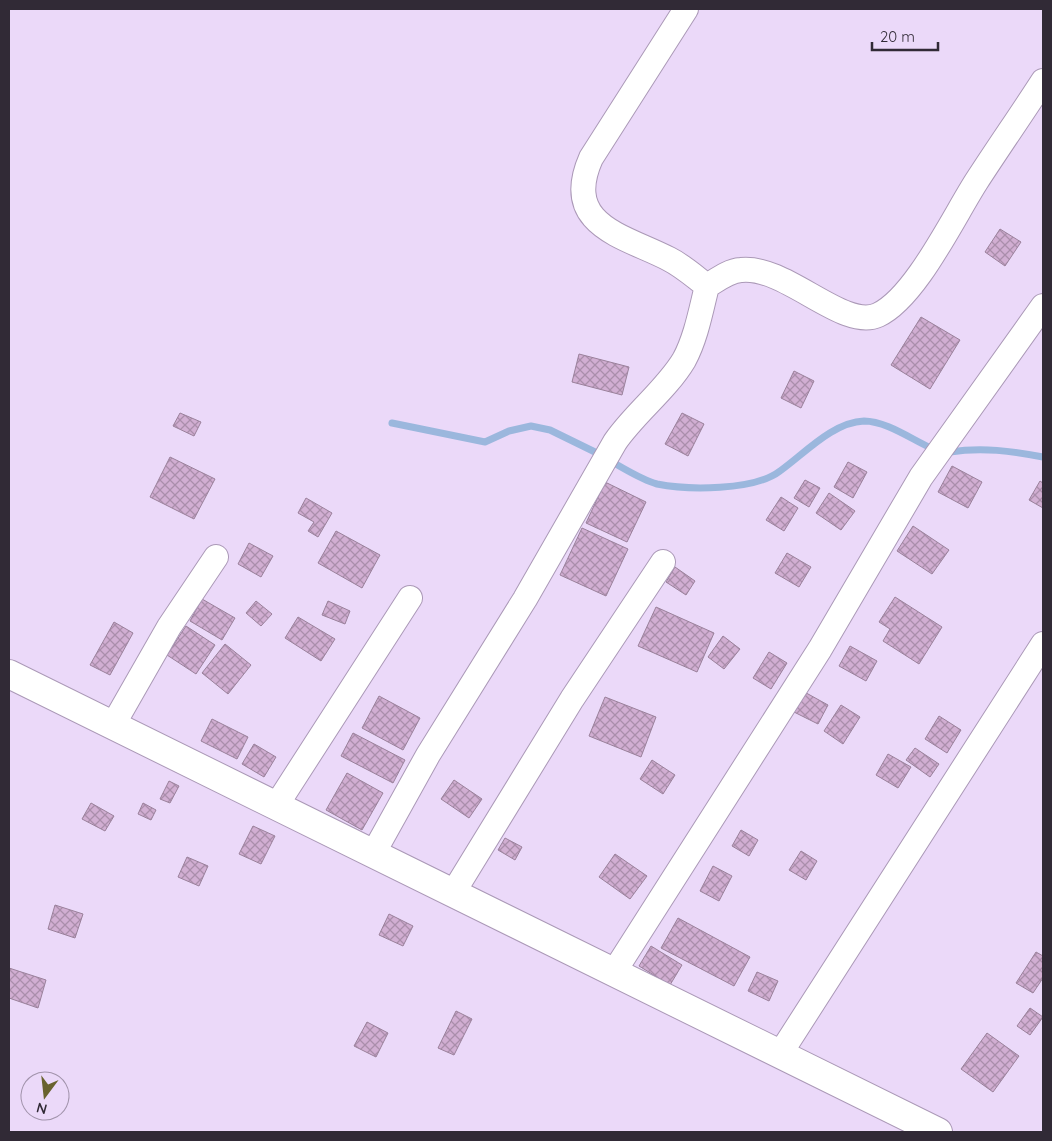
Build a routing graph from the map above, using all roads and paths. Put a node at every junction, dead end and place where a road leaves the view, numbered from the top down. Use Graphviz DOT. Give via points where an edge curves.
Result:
graph roads {
  1 [pos="686,9"];
  2 [pos="1043,81"];
  3 [pos="707,286"];
  4 [pos="1043,306"];
  5 [pos="216,557"];
  6 [pos="663,562"];
  7 [pos="410,598"];
  8 [pos="1043,644"];
  9 [pos="9,674"];
  10 [pos="113,725"];
  11 [pos="276,806"];
  12 [pos="373,854"];
  13 [pos="453,893"];
  14 [pos="614,972"];
  15 [pos="780,1054"];
  16 [pos="938,1132"];
  1 -- 3 [label="street" via="591,158 585,171 583,195 594,216 613,234 670,260"];
  2 -- 3 [label="street" via="916,278 894,306 875,317 849,314 780,277 754,270 729,273"];
  3 -- 12 [label="street" via="684,360 615,442 525,599 428,755"];
  4 -- 14 [label="street" via="921,477 820,649"];
  5 -- 10 [label="street" via="169,627"];
  6 -- 13 [label="street" via="572,699"];
  7 -- 11 [label="street"];
  8 -- 15 [label="street"];
  9 -- 10 [label="street"];
  10 -- 11 [label="street"];
  11 -- 12 [label="street"];
  12 -- 13 [label="street"];
  13 -- 14 [label="street"];
  14 -- 15 [label="street"];
  15 -- 16 [label="street"];
}
